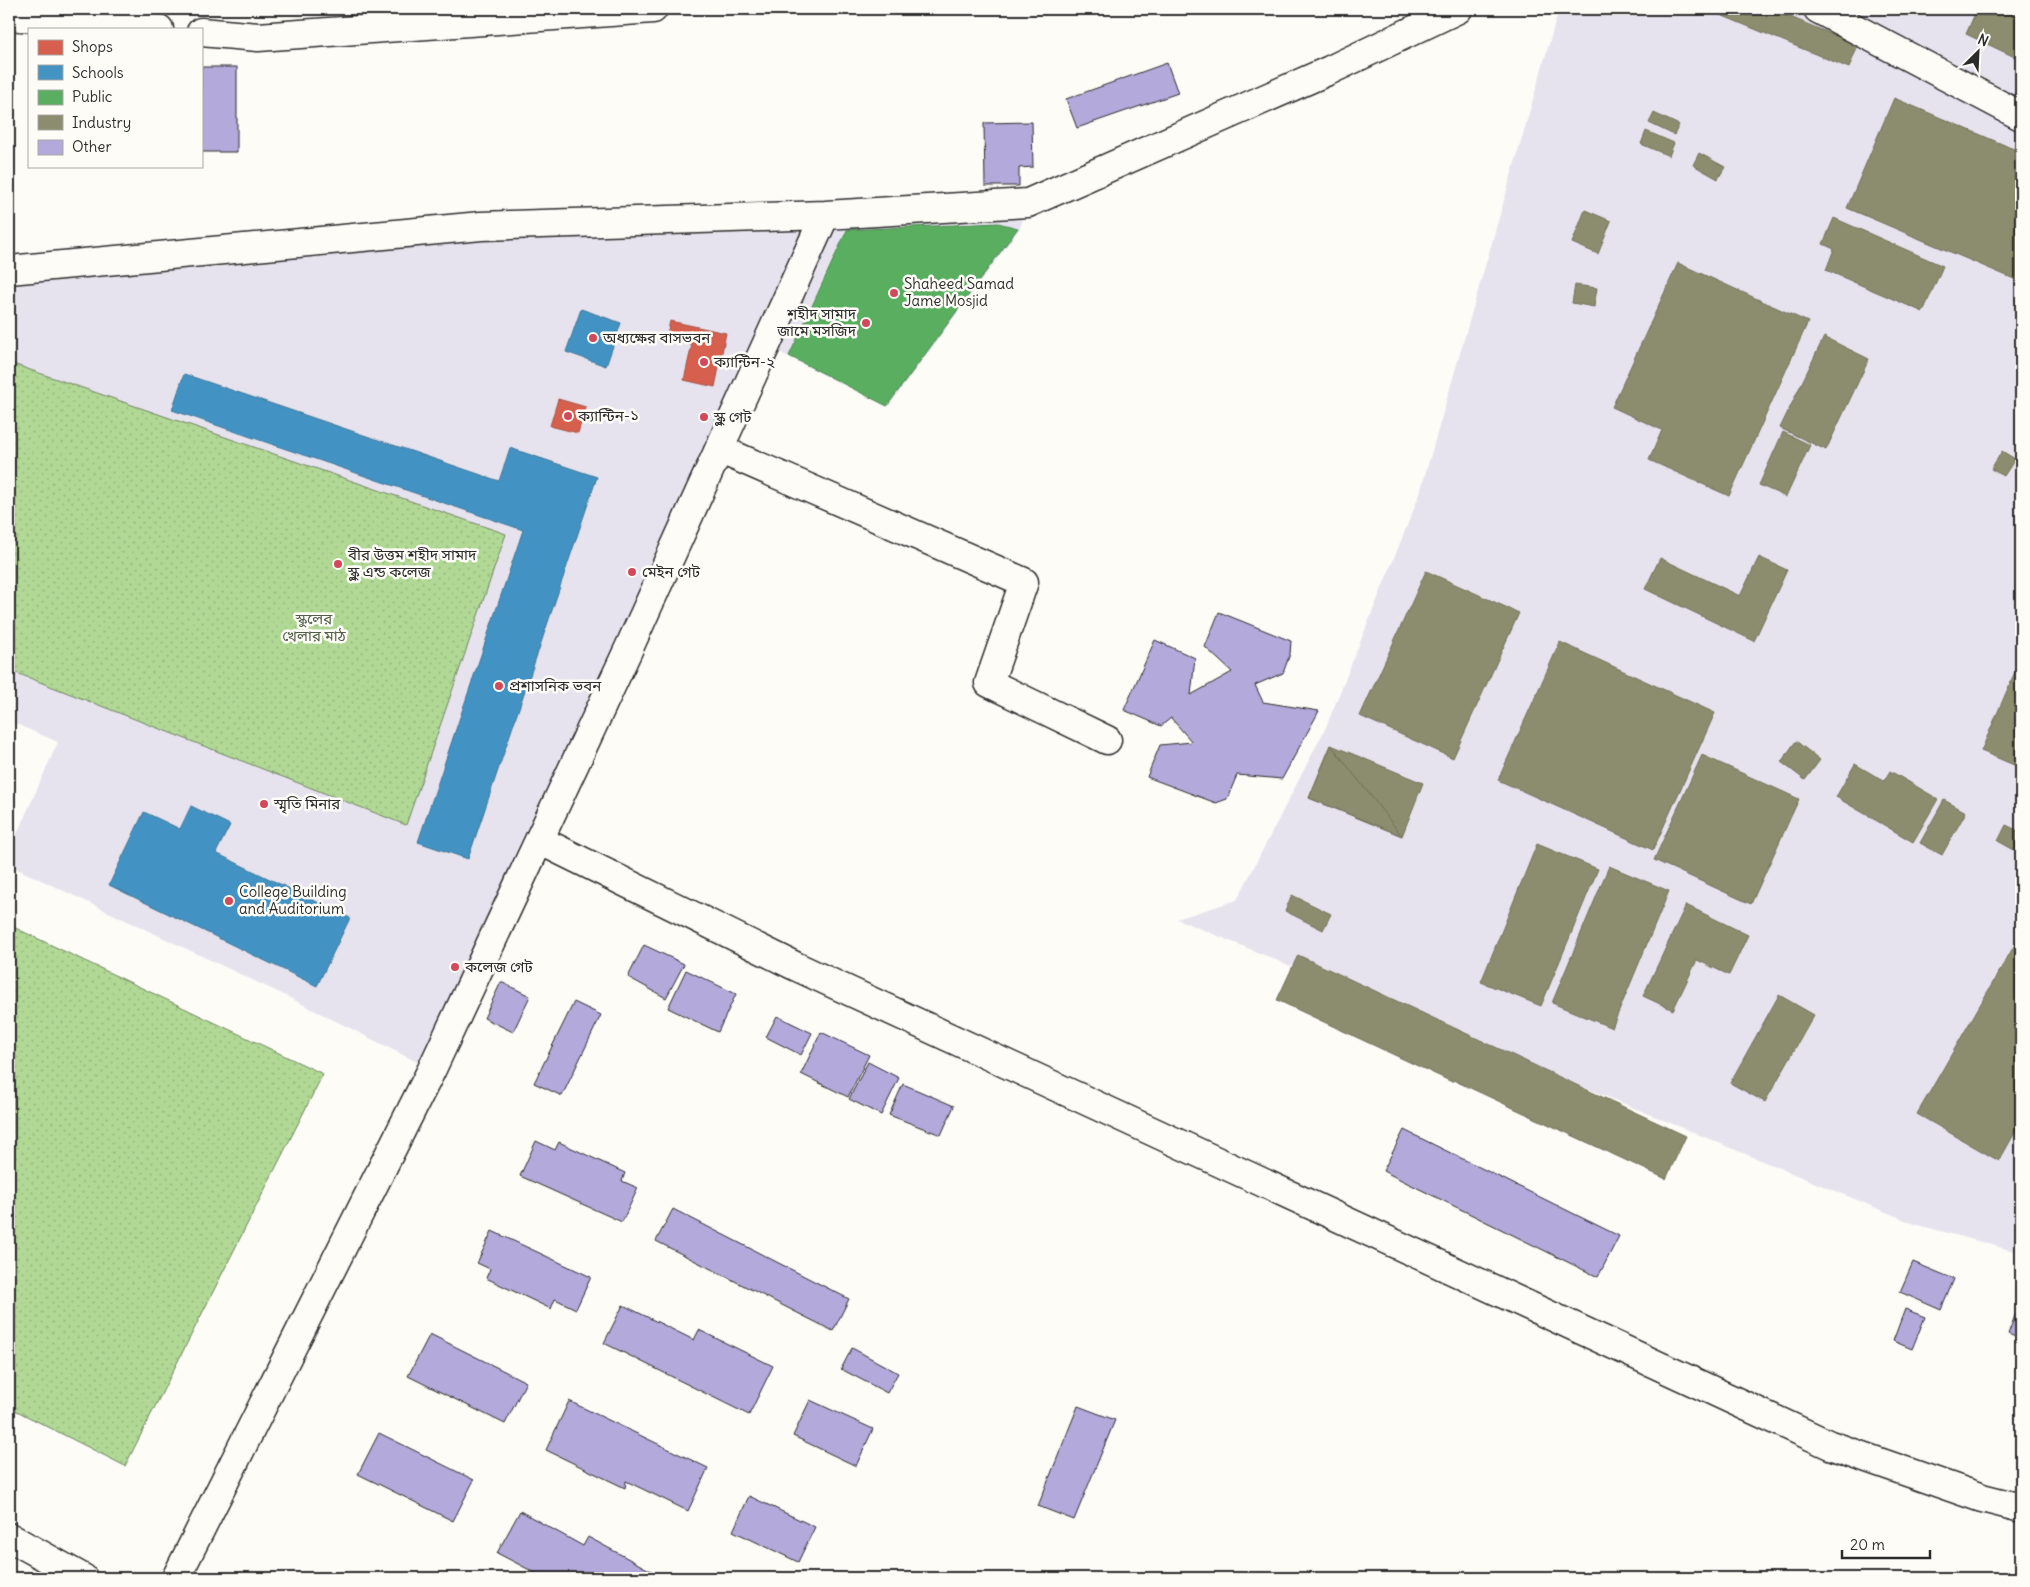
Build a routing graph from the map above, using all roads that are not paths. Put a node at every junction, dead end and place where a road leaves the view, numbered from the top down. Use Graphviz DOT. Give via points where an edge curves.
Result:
graph roads {
  1 [pos="653,9"];
  2 [pos="1458,9"];
  3 [pos="1818,9"];
  4 [pos="9,16"];
  5 [pos="147,28"];
  6 [pos="202,32"];
  7 [pos="2021,116"];
  8 [pos="825,215"];
  9 [pos="9,270"];
  10 [pos="719,448"];
  11 [pos="1107,740"];
  12 [pos="539,840"];
  13 [pos="2021,1508"];
  14 [pos="9,1537"];
  15 [pos="83,1578"];
  16 [pos="176,1578"];
  1 -- 6 [label="street" via="258,37"];
  2 -- 8 [label="street" via="1330,70 1028,202"];
  3 -- 7 [label="street"];
  4 -- 5 [label="street"];
  8 -- 9 [label="street" via="481,226"];
  8 -- 10 [label="street"];
  10 -- 11 [label="street" via="1024,582 989,684"];
  10 -- 12 [label="street"];
  12 -- 13 [label="street" via="795,966 1830,1445 1982,1498"];
  12 -- 16 [label="street" via="431,1071"];
  14 -- 15 [label="street"];
}
